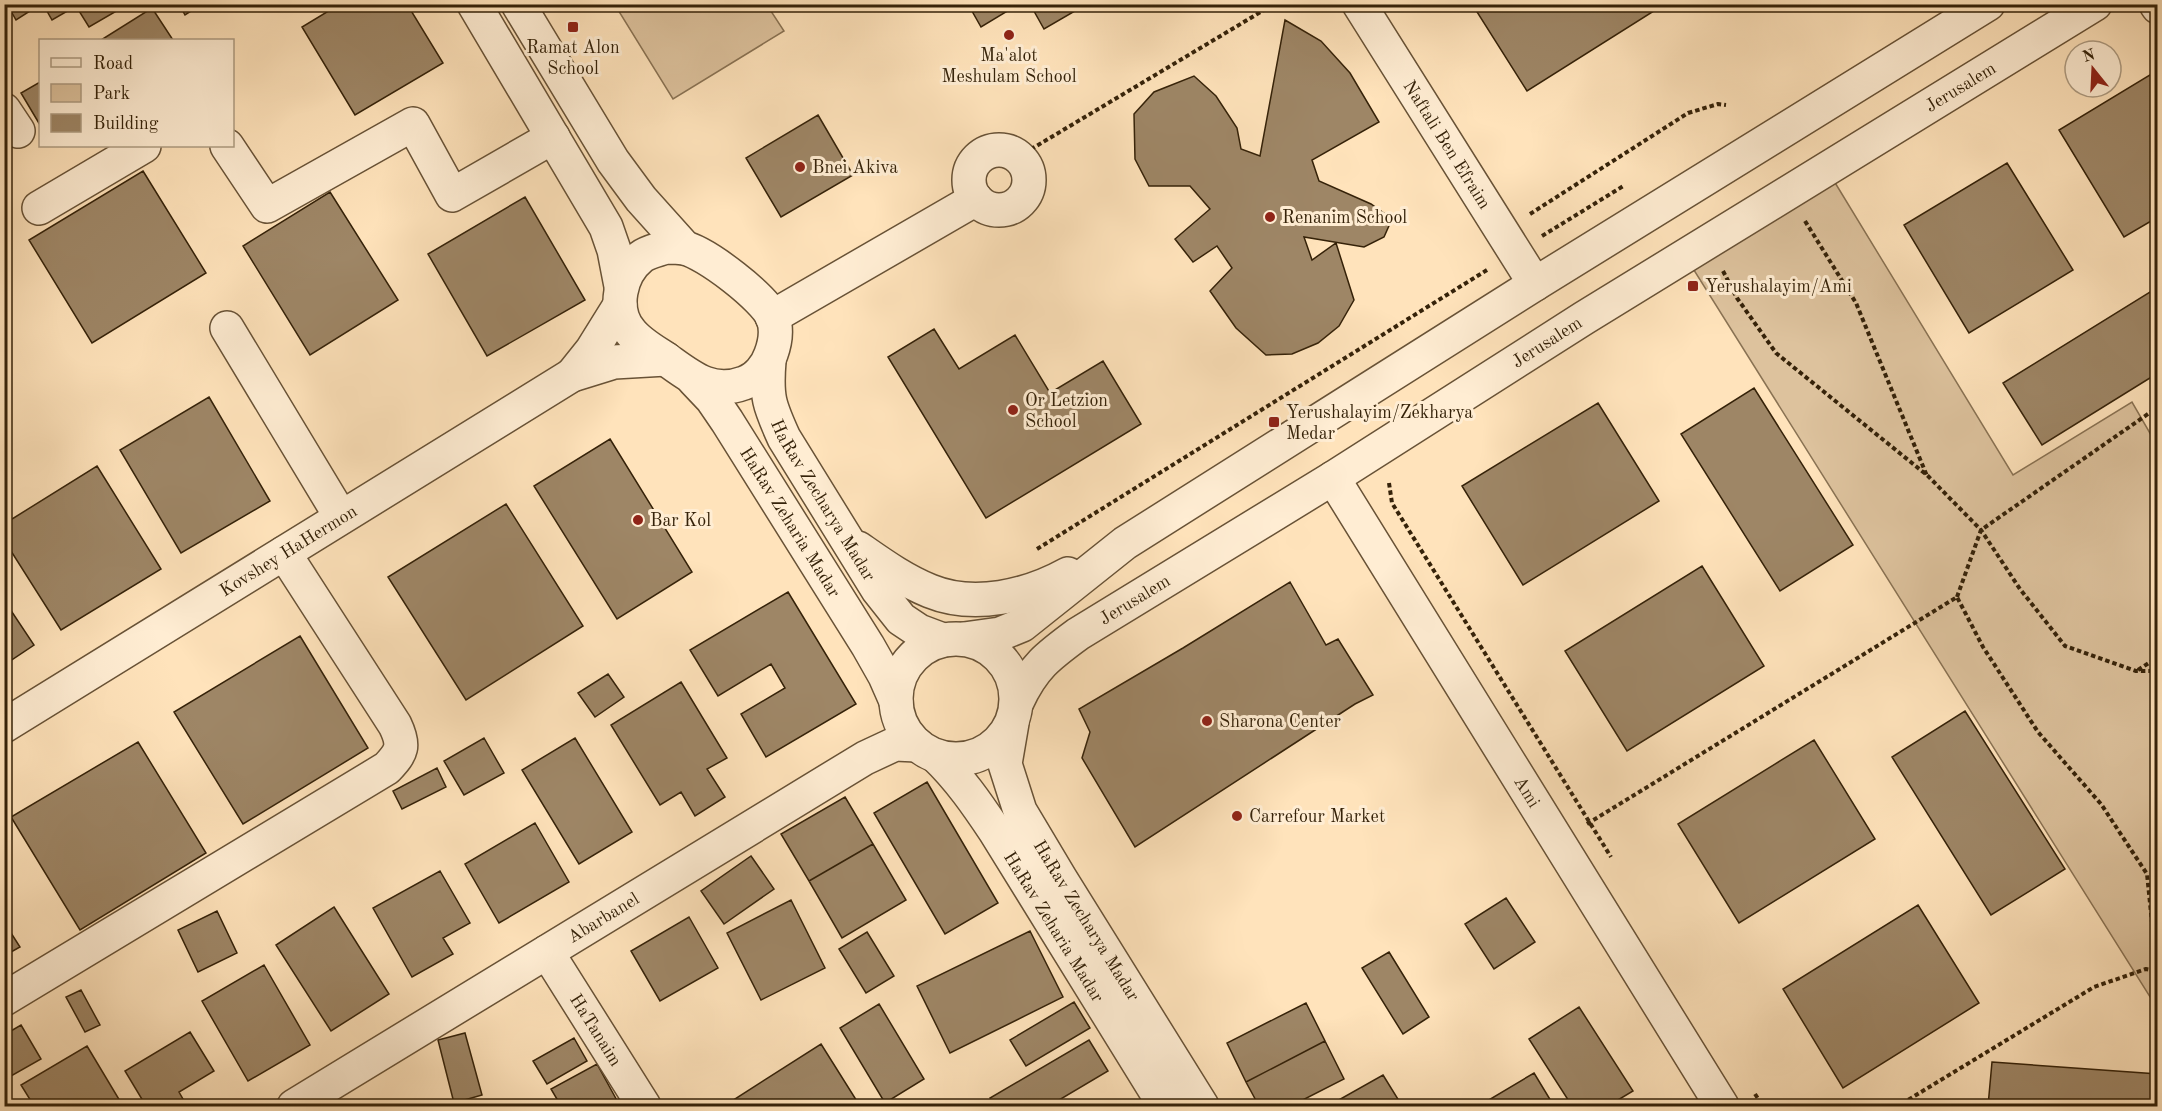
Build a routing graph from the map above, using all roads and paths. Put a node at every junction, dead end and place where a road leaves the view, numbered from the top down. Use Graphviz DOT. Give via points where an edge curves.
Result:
graph roads {
  1 [pos="474,4"];
  2 [pos="518,4"];
  3 [pos="1274,4"];
  4 [pos="1359,4"];
  5 [pos="1988,4"];
  6 [pos="2095,4"];
  7 [pos="1726,105"];
  8 [pos="554,137"];
  9 [pos="142,147"];
  10 [pos="228,147"];
  11 [pos="1018,157"];
  12 [pos="1627,184"];
  13 [pos="39,208"];
  14 [pos="1801,215"];
  15 [pos="1509,242"];
  16 [pos="1709,243"];
  17 [pos="685,248"];
  18 [pos="1535,284"];
  19 [pos="621,295"];
  20 [pos="772,317"];
  21 [pos="227,328"];
  22 [pos="666,359"];
  23 [pos="769,361"];
  24 [pos="572,375"];
  25 [pos="694,380"];
  26 [pos="2157,407"];
  27 [pos="1382,445"];
  28 [pos="1928,476"];
  29 [pos="1333,477"];
  30 [pos="341,517"];
  31 [pos="1981,530"];
  32 [pos="848,540"];
  33 [pos="1125,543"];
  34 [pos="1034,551"];
  35 [pos="284,553"];
  36 [pos="1957,597"];
  37 [pos="954,639"];
  38 [pos="2157,657"];
  39 [pos="2136,671"];
  40 [pos="2157,671"];
  41 [pos="896,701"];
  42 [pos="1015,712"];
  43 [pos="4,726"];
  44 [pos="926,750"];
  45 [pos="1590,822"];
  46 [pos="1558,841"];
  47 [pos="1613,861"];
  48 [pos="547,952"];
  49 [pos="4,999"];
  50 [pos="1751,1087"];
  51 [pos="1710,1102"];
  52 [pos="294,1107"];
  53 [pos="644,1107"];
  54 [pos="1165,1107"];
  55 [pos="1202,1107"];
  56 [pos="1763,1107"];
  57 [pos="1898,1107"];
  1 -- 8 [label="street"];
  2 -- 17 [label="street" via="613,161"];
  3 -- 11 [label="path"];
  4 -- 15 [label="street, Naftali Ben Efraim"];
  5 -- 18 [label="street"];
  6 -- 16 [label="street, Jerusalem"];
  7 -- 15 [label="path" via="1688,113"];
  8 -- 10 [label="street" via="452,195 413,124 267,206"];
  8 -- 19 [label="street" via="606,227"];
  9 -- 13 [label="street"];
  11 -- 20 [label="street" via="1029,178 1023,198 1015,205 993,209 976,199"];
  12 -- 15 [label="path"];
  14 -- 28 [label="path" via="1856,303"];
  15 -- 18 [label="street, Naftali Ben Efraim"];
  15 -- 34 [label="path"];
  16 -- 27 [label="street, Jerusalem"];
  16 -- 28 [label="path" via="1737,298 1776,353"];
  17 -- 19 [label="street" via="666,247 642,256 629,269"];
  17 -- 20 [label="street" via="702,255 752,292"];
  18 -- 33 [label="street"];
  19 -- 22 [label="street" via="630,331"];
  19 -- 24 [label="street, Kovshey HaHermon" via="592,350"];
  20 -- 23 [label="street" via="775,344"];
  21 -- 30 [label="street"];
  22 -- 24 [label="street, Kovshey HaHermon" via="614,362"];
  22 -- 25 [label="street"];
  23 -- 25 [label="street" via="752,379 729,388"];
  23 -- 32 [label="street, HaRav Zecharya Madar" via="767,391 772,412"];
  24 -- 30 [label="street, Kovshey HaHermon"];
  25 -- 41 [label="street, HaRav Zeharia Madar" via="712,399 845,609"];
  26 -- 31 [label="path"];
  27 -- 29 [label="street, Jerusalem"];
  27 -- 45 [label="path" via="1392,503"];
  28 -- 31 [label="path"];
  29 -- 42 [label="street, Jerusalem" via="1048,655 1026,684"];
  29 -- 46 [label="street, Ami"];
  30 -- 35 [label="street, Kovshey HaHermon"];
  31 -- 36 [label="path"];
  31 -- 39 [label="path" via="2020,589 2065,646"];
  32 -- 33 [label="street" via="890,571 932,592 977,599 1010,596 1047,586"];
  32 -- 37 [label="street, HaRav Zecharya Madar" via="901,619 919,631"];
  33 -- 37 [label="street" via="1022,625 1000,634"];
  35 -- 43 [label="street, Kovshey HaHermon"];
  35 -- 49 [label="street" via="395,725 402,738 400,753 387,768"];
  36 -- 45 [label="path"];
  36 -- 57 [label="path" via="1983,647 2038,732 2101,804 2147,874 2157,971 2146,969 2094,987"];
  37 -- 41 [label="street" via="927,645 914,656 903,669"];
  37 -- 42 [label="street" via="982,644 1009,667 1016,684"];
  38 -- 39 [label="path"];
  39 -- 40 [label="path"];
  41 -- 44 [label="street" via="898,718 906,733"];
  42 -- 44 [label="street" via="1002,738 980,754 954,759"];
  42 -- 55 [label="street, HaRav Zecharya Madar" via="1005,764 1020,811"];
  44 -- 48 [label="street, Abarbanel" via="896,744 865,758"];
  44 -- 54 [label="street, HaRav Zeharia Madar" via="949,768 995,831"];
  45 -- 46 [label="path"];
  45 -- 47 [label="path"];
  46 -- 51 [label="street, Ami"];
  48 -- 52 [label="street, Abarbanel"];
  48 -- 53 [label="street, HaTanaim"];
  50 -- 56 [label="path"];
}
